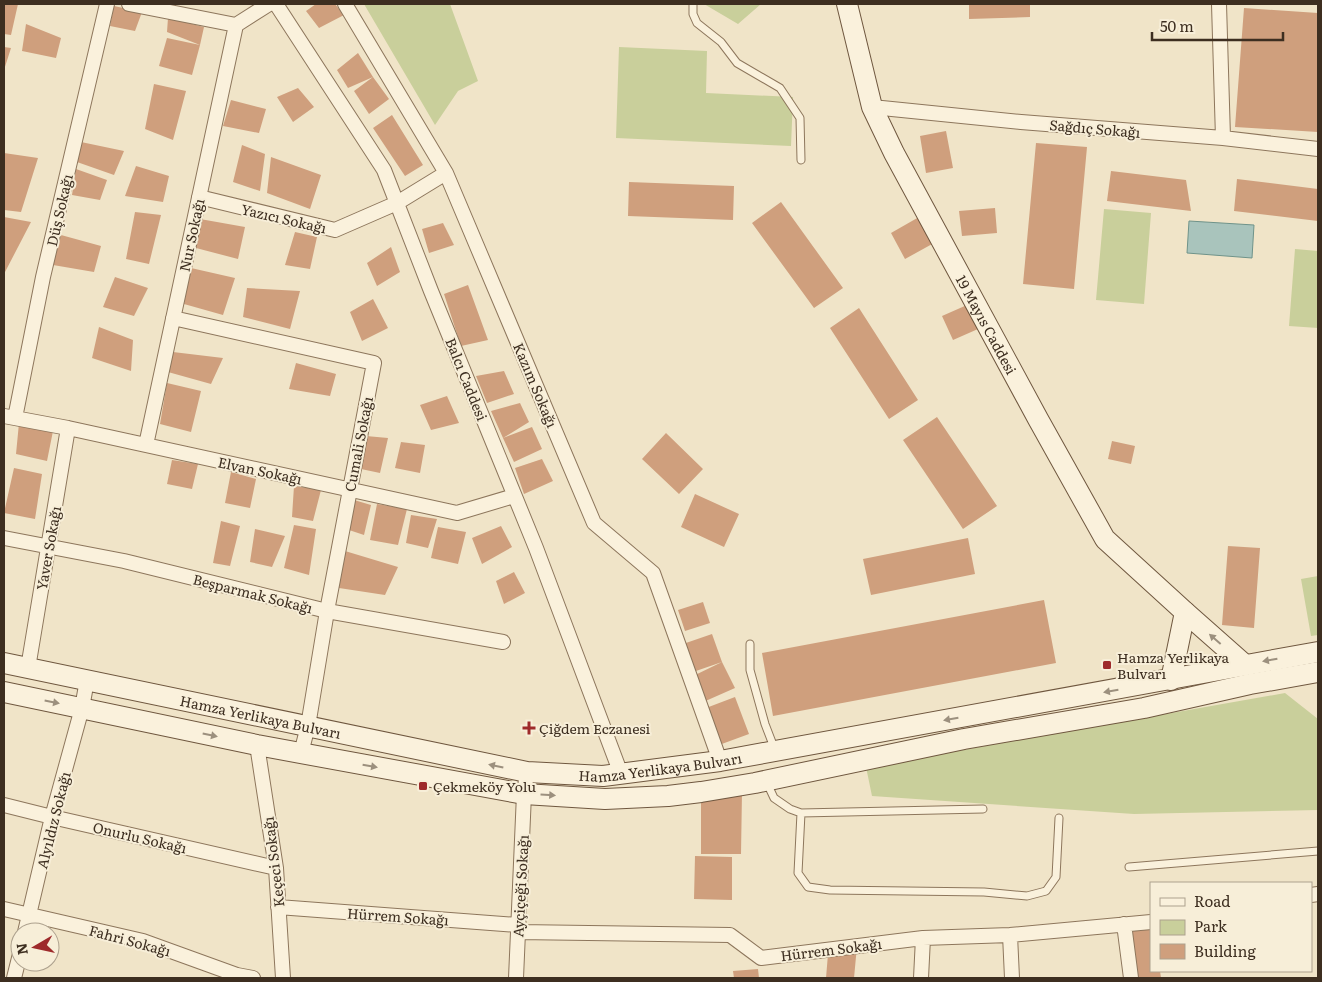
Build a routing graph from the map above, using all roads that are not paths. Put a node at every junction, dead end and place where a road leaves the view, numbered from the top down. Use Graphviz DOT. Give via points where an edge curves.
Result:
graph roads {
  1 [pos="107,4"];
  2 [pos="129,4"];
  3 [pos="269,4"];
  4 [pos="276,4"];
  5 [pos="345,4"];
  6 [pos="693,4"];
  7 [pos="847,4"];
  8 [pos="1219,4"];
  9 [pos="236,25"];
  10 [pos="872,108"];
  11 [pos="1222,138"];
  12 [pos="1318,149"];
  13 [pos="801,160"];
  14 [pos="446,173"];
  15 [pos="199,197"];
  16 [pos="397,203"];
  17 [pos="173,318"];
  18 [pos="9,417"];
  19 [pos="68,428"];
  20 [pos="146,445"];
  21 [pos="349,490"];
  22 [pos="514,496"];
  23 [pos="4,538"];
  24 [pos="48,547"];
  25 [pos="327,611"];
  26 [pos="1185,612"];
  27 [pos="503,642"];
  28 [pos="750,644"];
  29 [pos="1318,652"];
  30 [pos="4,663"];
  31 [pos="1245,665"];
  32 [pos="28,668"];
  33 [pos="1318,672"];
  34 [pos="87,680"];
  35 [pos="1170,680"];
  36 [pos="4,692"];
  37 [pos="82,708"];
  38 [pos="308,726"];
  39 [pos="257,746"];
  40 [pos="775,752"];
  41 [pos="301,753"];
  42 [pos="720,762"];
  43 [pos="527,772"];
  44 [pos="621,774"];
  45 [pos="766,780"];
  46 [pos="524,794"];
  47 [pos="4,805"];
  48 [pos="983,809"];
  49 [pos="800,813"];
  50 [pos="52,817"];
  51 [pos="1059,818"];
  52 [pos="1318,851"];
  53 [pos="1129,867"];
  54 [pos="276,868"];
  55 [pos="278,907"];
  56 [pos="4,908"];
  57 [pos="30,915"];
  58 [pos="28,922"];
  59 [pos="1150,922"];
  60 [pos="1124,924"];
  61 [pos="518,928"];
  62 [pos="1010,935"];
  63 [pos="923,938"];
  64 [pos="253,978"];
  65 [pos="283,978"];
  66 [pos="516,978"];
  67 [pos="921,978"];
  68 [pos="1012,978"];
  69 [pos="1131,978"];
  1 -- 18 [label="street, Düş Sokağı"];
  2 -- 9 [label="street"];
  3 -- 9 [label="street"];
  4 -- 16 [label="street, Balcı Caddesi" via="384,170"];
  5 -- 14 [label="street, Kazım Sokağı"];
  6 -- 13 [label="lane" via="692,14 697,24 722,42 737,63 780,88 800,118"];
  7 -- 10 [label="main road, 19 Mayıs Caddesi"];
  8 -- 11 [label="street"];
  9 -- 15 [label="street, Nur Sokağı"];
  10 -- 11 [label="street, Sağdıç Sokağı"];
  10 -- 26 [label="main road, 19 Mayıs Caddesi" via="903,171 1105,539"];
  11 -- 12 [label="street, Sağdıç Sokağı"];
  14 -- 16 [label="street, Yazıcı Sokağı"];
  14 -- 42 [label="street, Kazım Sokağı" via="594,523 653,573"];
  15 -- 16 [label="street, Yazıcı Sokağı" via="335,230"];
  15 -- 17 [label="street, Nur Sokağı"];
  16 -- 22 [label="street, Balcı Caddesi"];
  17 -- 20 [label="street, Nur Sokağı"];
  17 -- 21 [label="street, Cumali Sokağı" via="374,363"];
  18 -- 19 [label="street, Elvan Sokağı"];
  19 -- 20 [label="street, Elvan Sokağı"];
  19 -- 24 [label="street, Yaver Sokağı"];
  20 -- 21 [label="street, Elvan Sokağı"];
  21 -- 22 [label="street, Elvan Sokağı" via="457,513"];
  21 -- 25 [label="street, Cumali Sokağı"];
  22 -- 44 [label="street, Balcı Caddesi"];
  23 -- 24 [label="street, Beşparmak Sokağı"];
  24 -- 25 [label="street, Beşparmak Sokağı" via="124,561"];
  24 -- 32 [label="street, Yaver Sokağı"];
  25 -- 27 [label="street, Beşparmak Sokağı"];
  25 -- 38 [label="street, Cumali Sokağı"];
  31 -- 26 [label="main road, 19 Mayıs Caddesi, one-way"];
  26 -- 35 [label="main road"];
  28 -- 40 [label="lane" via="750,670"];
  29 -- 31 [label="main road, Hamza Yerlikaya Bulvarı, one-way"];
  30 -- 32 [label="main road, Hamza Yerlikaya Bulvarı"];
  31 -- 35 [label="main road, Hamza Yerlikaya Bulvarı"];
  32 -- 34 [label="main road, Hamza Yerlikaya Bulvarı"];
  33 -- 45 [label="main road, Hamza Yerlikaya Bulvarı"];
  34 -- 37 [label="street, Alyıldız Sokağı"];
  34 -- 38 [label="main road, Hamza Yerlikaya Bulvarı"];
  35 -- 40 [label="main road, Hamza Yerlikaya Bulvarı, one-way"];
  36 -- 37 [label="main road, Hamza Yerlikaya Bulvarı, one-way"];
  37 -- 39 [label="main road, Hamza Yerlikaya Bulvarı, one-way"];
  37 -- 50 [label="street, Alyıldız Sokağı"];
  38 -- 41 [label="street, Cumali Sokağı"];
  43 -- 38 [label="main road, Hamza Yerlikaya Bulvarı, one-way"];
  39 -- 41 [label="main road, Hamza Yerlikaya Bulvarı"];
  39 -- 54 [label="street, Keçeci Sokağı"];
  40 -- 42 [label="main road, Hamza Yerlikaya Bulvarı"];
  41 -- 46 [label="main road, Hamza Yerlikaya Bulvarı, one-way"];
  42 -- 44 [label="main road, Hamza Yerlikaya Bulvarı"];
  43 -- 44 [label="main road, Hamza Yerlikaya Bulvarı"];
  43 -- 46 [label="street, Ayçiçeği Sokağı"];
  46 -- 45 [label="main road, Hamza Yerlikaya Bulvarı, one-way" via="605,799 668,796"];
  45 -- 49 [label="lane" via="774,798"];
  46 -- 61 [label="street, Ayçiçeği Sokağı"];
  47 -- 50 [label="street, Onurlu Sokağı"];
  48 -- 49 [label="lane"];
  49 -- 51 [label="lane" via="798,873 808,887 1028,896 1046,891 1056,877"];
  50 -- 54 [label="street, Onurlu Sokağı"];
  50 -- 57 [label="street, Alyıldız Sokağı"];
  52 -- 53 [label="lane"];
  54 -- 55 [label="street, Keçeci Sokağı"];
  55 -- 61 [label="street, Hürrem Sokağı"];
  55 -- 65 [label="street, Keçeci Sokağı"];
  56 -- 57 [label="street, Fahri Sokağı"];
  57 -- 58 [label="street, Alyıldız Sokağı"];
  57 -- 64 [label="street, Fahri Sokağı" via="143,941"];
  59 -- 60 [label="street, Hürrem Sokağı"];
  60 -- 62 [label="street, Hürrem Sokağı"];
  60 -- 69 [label="street"];
  61 -- 63 [label="street, Hürrem Sokağı" via="730,935 761,958"];
  61 -- 66 [label="street, Ayçiçeği Sokağı"];
  62 -- 63 [label="street, Hürrem Sokağı"];
  62 -- 68 [label="street"];
  63 -- 67 [label="street"];
}
